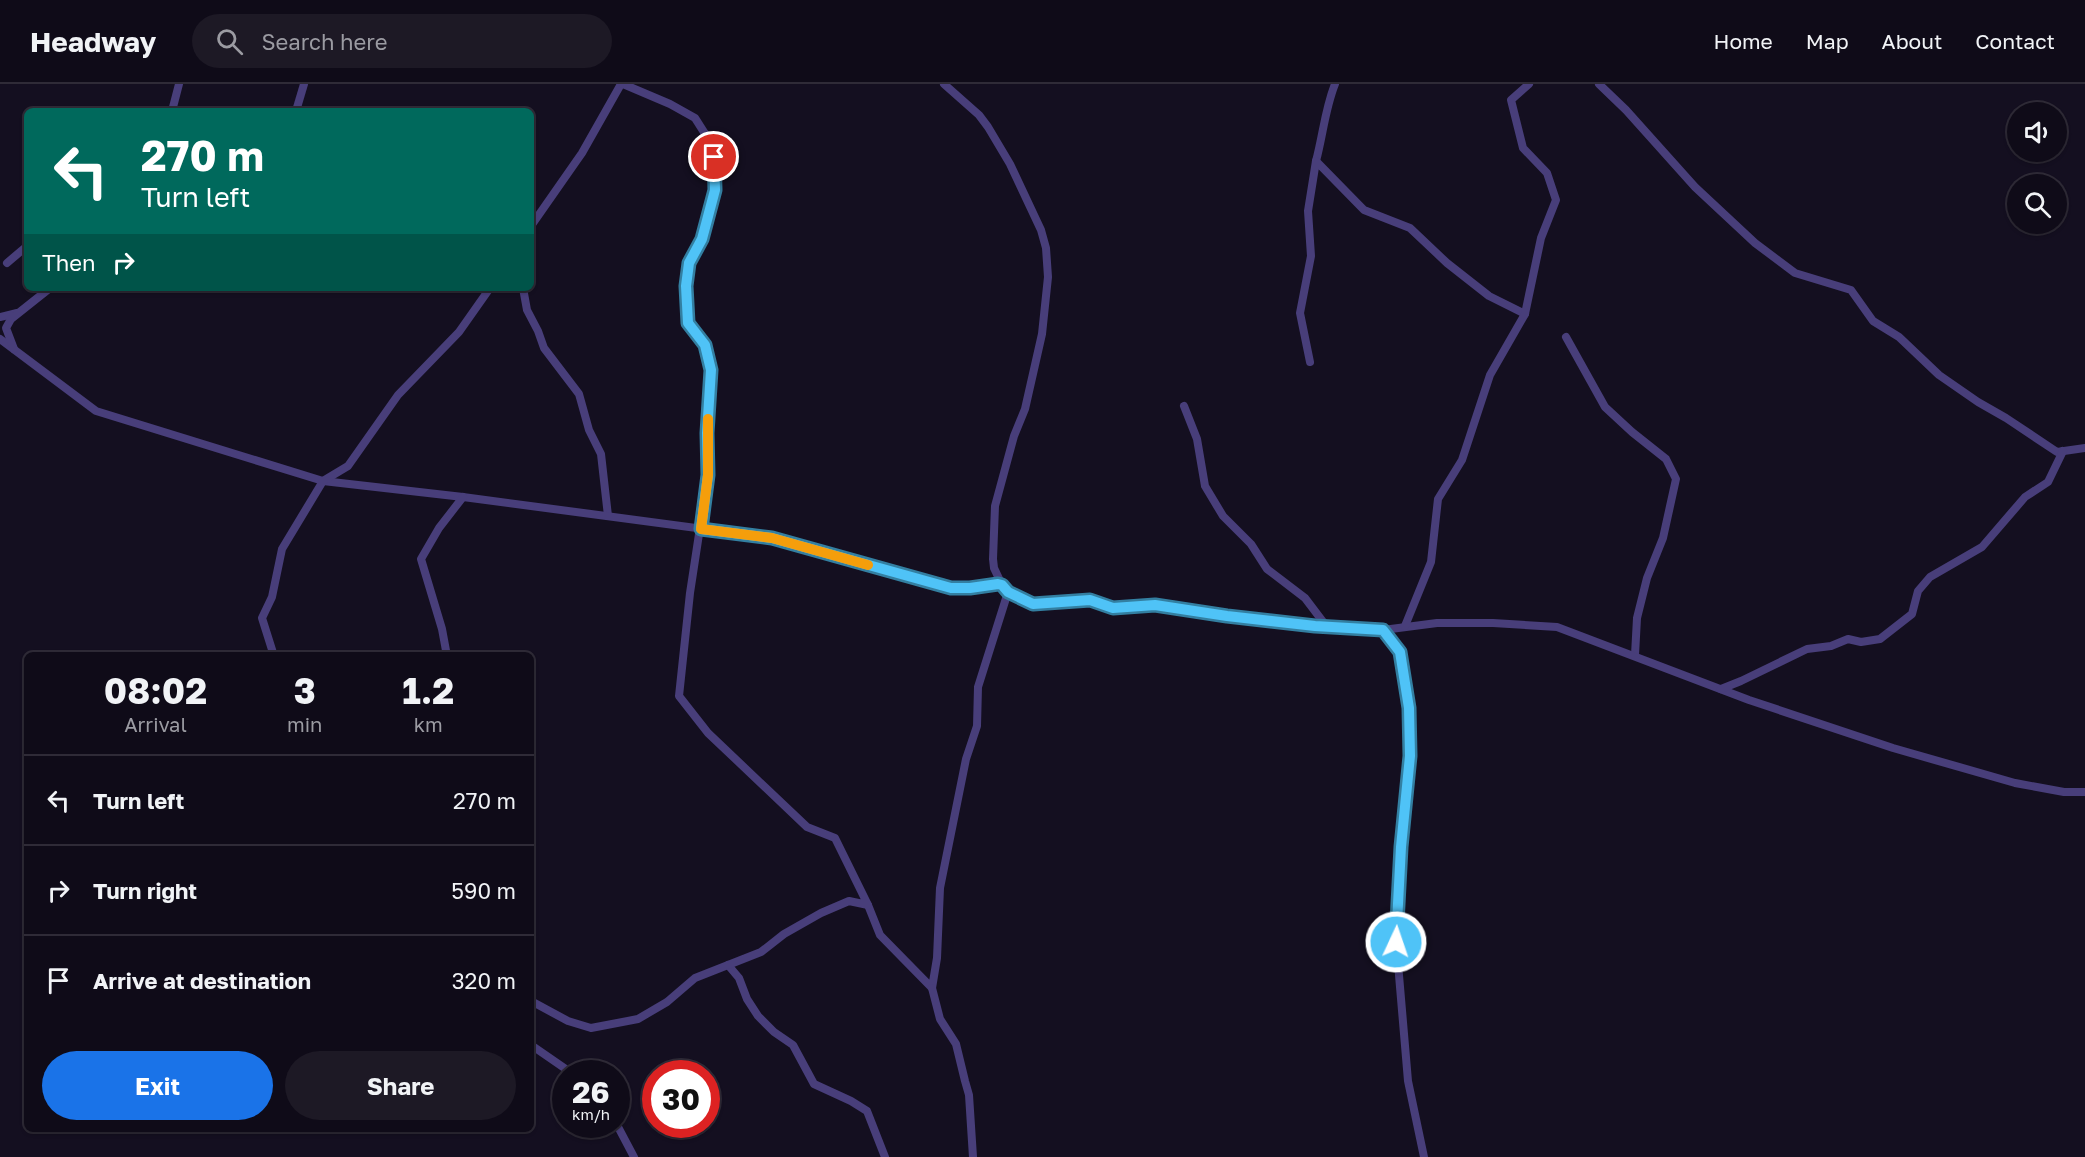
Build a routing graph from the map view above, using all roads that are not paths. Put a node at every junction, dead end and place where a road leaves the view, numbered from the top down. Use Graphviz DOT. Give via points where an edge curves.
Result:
graph roads {
  1 [pos="178,84"];
  2 [pos="304,84"];
  3 [pos="622,84"];
  4 [pos="944,84"];
  5 [pos="1335,84"];
  6 [pos="1529,84"];
  7 [pos="1599,84"];
  8 [pos="173,108"];
  9 [pos="297,108"];
  10 [pos="1316,161"];
  11 [pos="534,222"];
  12 [pos="24,249"];
  13 [pos="7,263"];
  14 [pos="46,291"];
  15 [pos="488,291"];
  16 [pos="524,291"];
  17 [pos="20,312"];
  18 [pos="1525,314"];
  19 [pos="0,317"];
  20 [pos="1566,337"];
  21 [pos="0,339"];
  22 [pos="15,350"];
  23 [pos="1310,363"];
  24 [pos="1184,406"];
  25 [pos="2085,448"];
  26 [pos="2063,452"];
  27 [pos="323,481"];
  28 [pos="463,497"];
  29 [pos="608,516"];
  30 [pos="701,529"];
  31 [pos="1005,589"];
  32 [pos="1405,626"];
  33 [pos="1326,627"];
  34 [pos="1383,630"];
  35 [pos="273,652"];
  36 [pos="446,652"];
  37 [pos="1635,656"];
  38 [pos="1721,689"];
  39 [pos="2085,792"];
  40 [pos="868,905"];
  41 [pos="728,965"];
  42 [pos="932,988"];
  43 [pos="534,1003"];
  44 [pos="534,1047"];
  45 [pos="553,1060"];
  46 [pos="624,1138"];
  47 [pos="634,1157"];
  48 [pos="885,1157"];
  49 [pos="973,1157"];
  50 [pos="1424,1157"];
  1 -- 8 [label="street"];
  2 -- 9 [label="street"];
  3 -- 11 [label="street" via="582,153"];
  3 -- 30 [label="street" via="695,118 714,157 715,190 702,239 689,263 686,286 688,323 705,345 711,370 708,475"];
  4 -- 31 [label="street" via="988,127 1010,164 1046,248 1048,277 1042,334 1025,409 995,506 994,568"];
  5 -- 10 [label="street"];
  6 -- 18 [label="street" via="1511,100 1523,148 1548,172 1556,200 1541,238"];
  7 -- 26 [label="street" via="1695,188 1755,243 1795,273 1851,290 1873,321 1899,337 1939,375 2057,452"];
  10 -- 18 [label="street" via="1364,210 1410,228 1489,296"];
  10 -- 23 [label="street" via="1308,211 1311,256 1300,313"];
  12 -- 13 [label="street"];
  14 -- 17 [label="street"];
  15 -- 27 [label="street" via="459,332 398,395 348,466"];
  16 -- 29 [label="street" via="527,310 544,348 579,394 589,430 601,454"];
  17 -- 19 [label="street"];
  17 -- 22 [label="street" via="6,328"];
  18 -- 32 [label="street" via="1490,375 1462,460 1438,499 1431,562"];
  20 -- 37 [label="street" via="1605,407 1666,459 1676,479 1663,538 1637,618"];
  21 -- 22 [label="street"];
  22 -- 27 [label="street" via="96,411"];
  24 -- 33 [label="street" via="1197,439 1205,486 1222,516 1251,544 1267,569 1305,598"];
  25 -- 26 [label="street"];
  26 -- 38 [label="street" via="2048,482 2025,497 1982,547 1930,577 1918,591 1912,614 1880,639 1848,639 1807,649"];
  27 -- 28 [label="street"];
  27 -- 35 [label="street" via="282,549 272,597 262,618"];
  28 -- 29 [label="street"];
  28 -- 36 [label="street" via="421,559"];
  29 -- 30 [label="street"];
  30 -- 31 [label="street" via="772,538 951,588 998,584"];
  30 -- 40 [label="street" via="679,696 708,733 807,827 836,838"];
  31 -- 33 [label="street" via="1033,604 1090,600 1113,608 1155,605"];
  31 -- 42 [label="street" via="978,687 977,726 966,759 940,888"];
  32 -- 34 [label="street"];
  32 -- 37 [label="street" via="1493,622 1557,627"];
  33 -- 34 [label="street"];
  34 -- 50 [label="street" via="1400,652 1409,708 1410,756 1395,928 1408,1081"];
  37 -- 38 [label="street"];
  38 -- 39 [label="street" via="1893,748 2015,783"];
  40 -- 41 [label="street" via="849,901 784,934 761,952"];
  40 -- 42 [label="street" via="880,935"];
  41 -- 43 [label="street" via="695,978 668,1002 638,1019 616,1025 591,1028"];
  41 -- 48 [label="street" via="758,1016 793,1046 814,1084 867,1111"];
  42 -- 49 [label="street" via="940,1019 956,1044 969,1095"];
  44 -- 45 [label="street"];
  46 -- 47 [label="street"];
}
